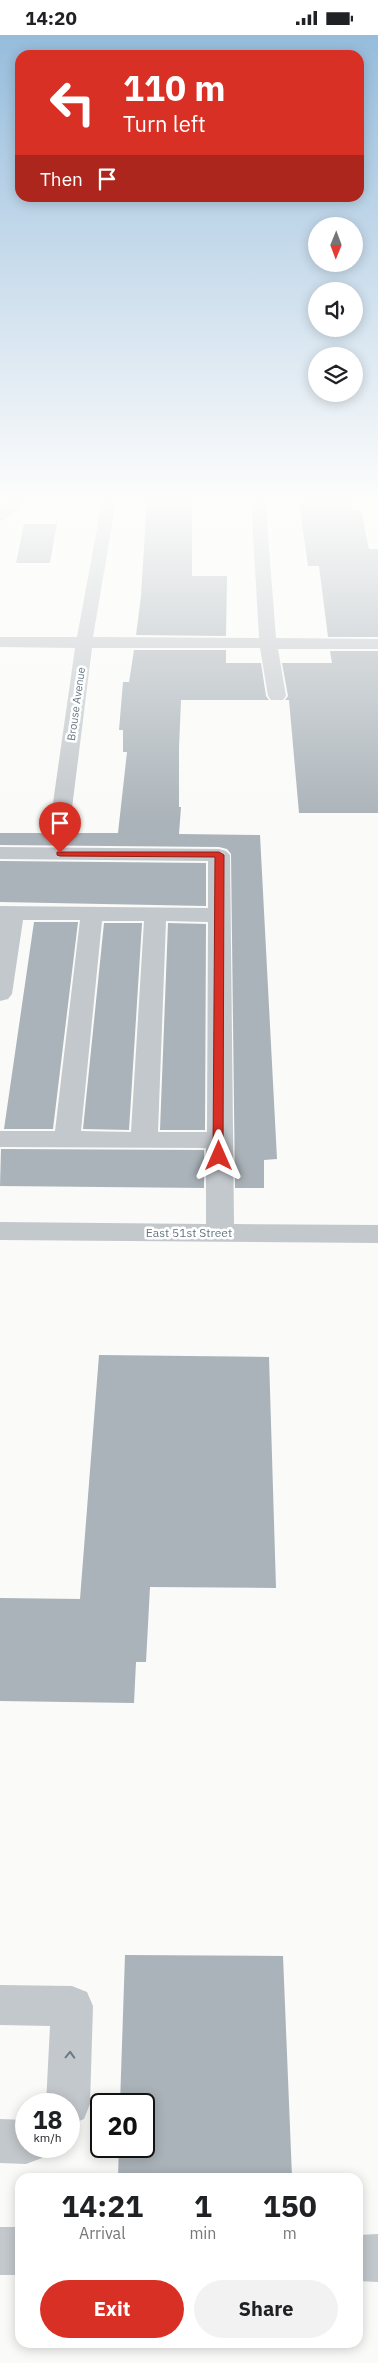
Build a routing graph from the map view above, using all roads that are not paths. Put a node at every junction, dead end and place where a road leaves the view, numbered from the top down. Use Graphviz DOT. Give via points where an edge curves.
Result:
graph roads {
  1 [pos="91,605"];
  2 [pos="265,605"];
  3 [pos="0,642"];
  4 [pos="84,643"];
  5 [pos="268,643"];
  6 [pos="378,644"];
  7 [pos="277,696"];
  8 [pos="60,824"];
  9 [pos="0,853"];
  10 [pos="6,914"];
  11 [pos="92,914"];
  12 [pos="155,914"];
  13 [pos="219,915"];
  14 [pos="3,961"];
  15 [pos="0,994"];
  16 [pos="0,1139"];
  17 [pos="67,1139"];
  18 [pos="144,1139"];
  19 [pos="218,1139"];
  20 [pos="0,1231"];
  21 [pos="220,1233"];
  22 [pos="378,1234"];
  23 [pos="0,2005"];
  24 [pos="68,2093"];
  25 [pos="0,2141"];
  26 [pos="15,2141"];
  27 [pos="0,2251"];
  28 [pos="15,2251"];
  29 [pos="363,2258"];
  30 [pos="378,2258"];
  1 -- 4 [label="street, Brouse Avenue"];
  2 -- 5 [label="street"];
  3 -- 4 [label="street"];
  4 -- 5 [label="street"];
  4 -- 8 [label="street, Brouse Avenue"];
  5 -- 6 [label="street"];
  5 -- 7 [label="street"];
  9 -- 13 [label="street" via="219,855"];
  10 -- 11 [label="street"];
  10 -- 14 [label="street"];
  11 -- 12 [label="street"];
  11 -- 17 [label="street"];
  12 -- 13 [label="street"];
  12 -- 18 [label="street"];
  13 -- 19 [label="street"];
  14 -- 15 [label="street"];
  16 -- 17 [label="street"];
  17 -- 18 [label="street"];
  18 -- 19 [label="street"];
  19 -- 21 [label="street"];
  20 -- 21 [label="street, East 51st Street"];
  21 -- 22 [label="street, East 51st Street"];
  24 -- 23 [label="street, one-way" via="72,2006"];
  25 -- 26 [label="street"];
  27 -- 28 [label="street"];
  29 -- 30 [label="street"];
}
